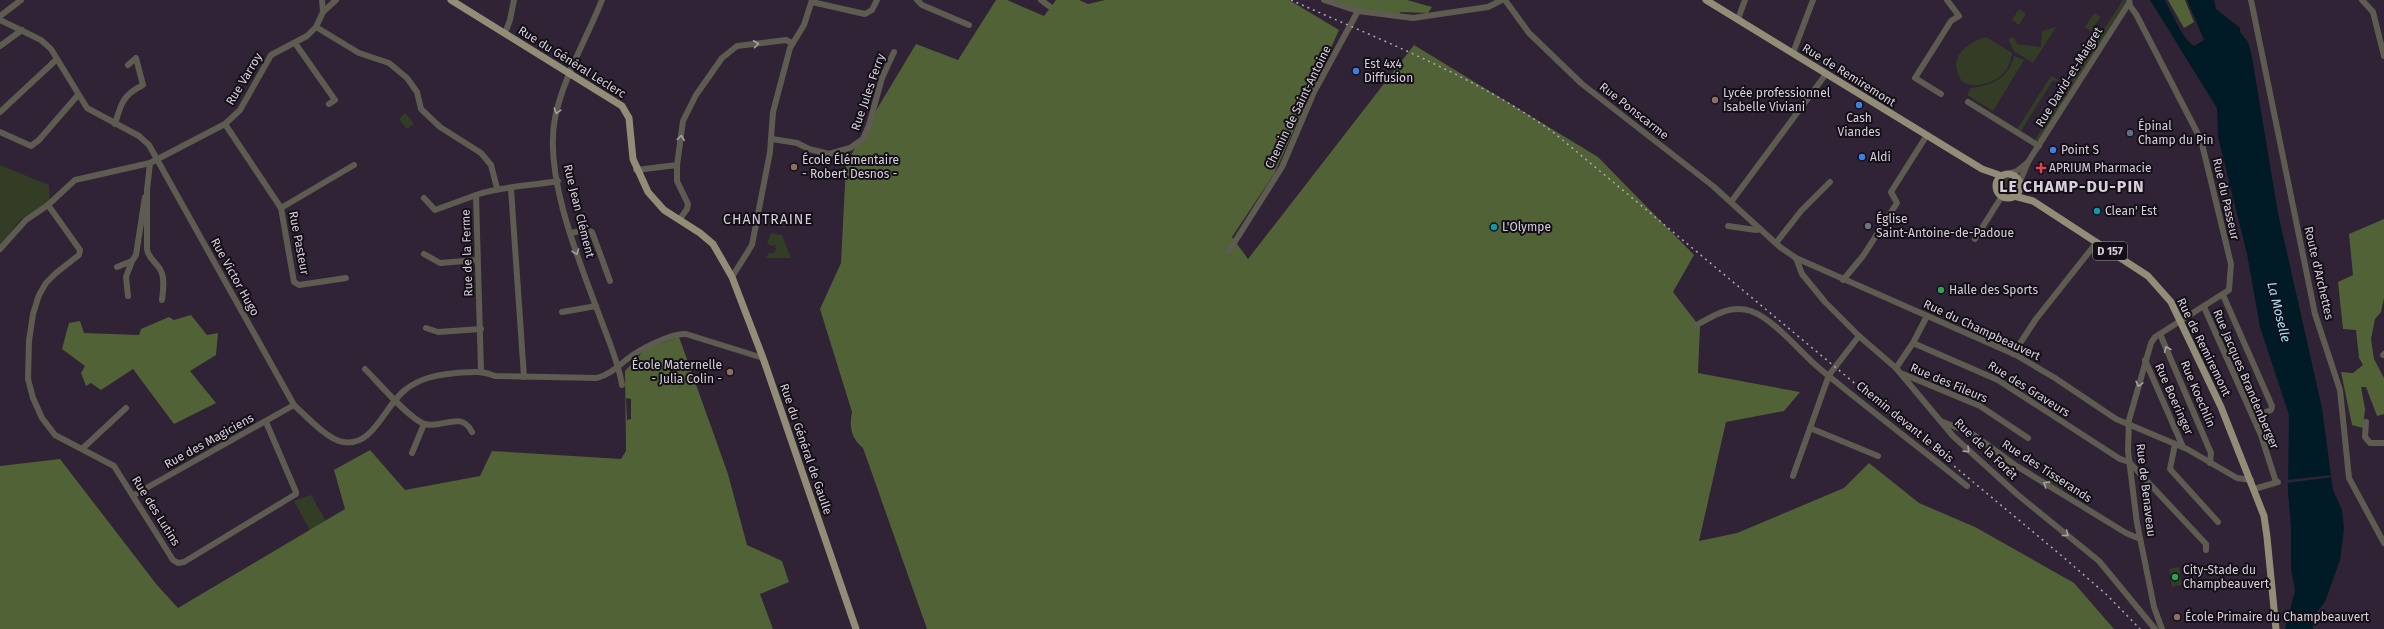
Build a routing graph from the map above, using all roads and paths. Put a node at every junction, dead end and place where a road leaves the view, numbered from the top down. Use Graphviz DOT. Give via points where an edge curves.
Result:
graph roads {
  1 [pos="21,0"];
  2 [pos="322,0"];
  3 [pos="336,0"];
  4 [pos="451,0"];
  5 [pos="514,0"];
  6 [pos="602,0"];
  7 [pos="877,0"];
  8 [pos="917,0"];
  9 [pos="1041,0"];
  10 [pos="1324,0"];
  11 [pos="1504,0"];
  12 [pos="1706,0"];
  13 [pos="1745,0"];
  14 [pos="1813,0"];
  15 [pos="1947,0"];
  16 [pos="2251,0"];
  17 [pos="2362,0"];
  18 [pos="812,1"];
  19 [pos="2129,1"];
  20 [pos="1050,6"];
  21 [pos="1358,11"];
  22 [pos="322,12"];
  23 [pos="0,16"];
  24 [pos="0,20"];
  25 [pos="1738,20"];
  26 [pos="969,25"];
  27 [pos="316,27"];
  28 [pos="22,30"];
  29 [pos="505,33"];
  30 [pos="295,43"];
  31 [pos="792,43"];
  32 [pos="0,46"];
  33 [pos="894,52"];
  34 [pos="1792,53"];
  35 [pos="2384,56"];
  36 [pos="58,59"];
  37 [pos="128,65"];
  38 [pos="570,74"];
  39 [pos="1826,74"];
  40 [pos="1941,94"];
  41 [pos="78,95"];
  42 [pos="1968,102"];
  43 [pos="329,104"];
  44 [pos="0,112"];
  45 [pos="115,124"];
  46 [pos="226,124"];
  47 [pos="0,132"];
  48 [pos="1927,135"];
  49 [pos="772,139"];
  50 [pos="2039,146"];
  51 [pos="157,160"];
  52 [pos="2028,162"];
  53 [pos="150,163"];
  54 [pos="354,164"];
  55 [pos="677,165"];
  56 [pos="1982,169"];
  57 [pos="636,170"];
  58 [pos="2004,175"];
  59 [pos="558,181"];
  60 [pos="1830,182"];
  61 [pos="2020,185"];
  62 [pos="1996,186"];
  63 [pos="497,188"];
  64 [pos="511,189"];
  65 [pos="147,190"];
  66 [pos="476,195"];
  67 [pos="2002,196"];
  68 [pos="2014,196"];
  69 [pos="424,198"];
  70 [pos="2033,201"];
  71 [pos="1731,202"];
  72 [pos="48,204"];
  73 [pos="281,208"];
  74 [pos="680,219"];
  75 [pos="1728,226"];
  76 [pos="1760,229"];
  77 [pos="570,233"];
  78 [pos="1976,239"];
  79 [pos="2097,242"];
  80 [pos="1776,243"];
  81 [pos="0,249"];
  82 [pos="1784,250"];
  83 [pos="1229,251"];
  84 [pos="424,254"];
  85 [pos="1796,258"];
  86 [pos="477,260"];
  87 [pos="132,261"];
  88 [pos="117,267"];
  89 [pos="732,277"];
  90 [pos="346,278"];
  91 [pos="1843,280"];
  92 [pos="610,281"];
  93 [pos="2223,295"];
  94 [pos="128,296"];
  95 [pos="162,300"];
  96 [pos="596,306"];
  97 [pos="2204,307"];
  98 [pos="562,312"];
  99 [pos="1927,316"];
  100 [pos="2181,320"];
  101 [pos="1695,326"];
  102 [pos="426,328"];
  103 [pos="481,329"];
  104 [pos="2160,334"];
  105 [pos="1859,336"];
  106 [pos="1913,343"];
  107 [pos="2013,354"];
  108 [pos="763,358"];
  109 [pos="2145,360"];
  110 [pos="617,368"];
  111 [pos="1896,368"];
  112 [pos="366,369"];
  113 [pos="482,371"];
  114 [pos="1901,374"];
  115 [pos="1828,375"];
  116 [pos="524,377"];
  117 [pos="622,385"];
  118 [pos="395,400"];
  119 [pos="294,405"];
  120 [pos="126,408"];
  121 [pos="2253,417"];
  122 [pos="1942,421"];
  123 [pos="266,422"];
  124 [pos="2366,422"];
  125 [pos="424,424"];
  126 [pos="2129,425"];
  127 [pos="1810,428"];
  128 [pos="472,432"];
  129 [pos="2028,438"];
  130 [pos="2384,443"];
  131 [pos="2175,444"];
  132 [pos="2183,447"];
  133 [pos="82,449"];
  134 [pos="412,453"];
  135 [pos="1878,456"];
  136 [pos="2129,462"];
  137 [pos="2210,463"];
  138 [pos="1793,476"];
  139 [pos="2251,480"];
  140 [pos="1967,486"];
  141 [pos="2254,489"];
  142 [pos="134,495"];
  143 [pos="2218,522"];
  144 [pos="2140,540"];
  145 [pos="2384,543"];
  146 [pos="2206,550"];
  147 [pos="856,629"];
  148 [pos="2155,629"];
  149 [pos="2162,629"];
  150 [pos="2276,629"];
  1 -- 23 [label="street"];
  2 -- 22 [label="street, Rue Varroy"];
  3 -- 22 [label="street"];
  4 -- 29 [label="main road, Rue du Général Leclerc"];
  5 -- 29 [label="street"];
  6 -- 38 [label="street, Rue Jean Clément"];
  7 -- 18 [label="street" via="872,10 865,14"];
  8 -- 26 [label="street" via="922,5"];
  9 -- 20 [label="street"];
  10 -- 21 [label="street"];
  11 -- 21 [label="street" via="1488,7 1413,18"];
  11 -- 71 [label="street, Rue Ponscarme" via="1529,33 1582,84"];
  12 -- 25 [label="main road, Rue de Remiremont"];
  13 -- 25 [label="street"];
  14 -- 34 [label="street"];
  15 -- 40 [label="street" via="1959,16 1951,21 1915,78"];
  16 -- 145 [label="street, Route d'Archettes" via="2315,314 2340,390 2349,478"];
  17 -- 35 [label="street" via="2373,12"];
  18 -- 31 [label="street" via="804,25"];
  19 -- 50 [label="street, Rue David-et-Maigret"];
  19 -- 93 [label="street, Rue du Passeur" via="2201,140 2231,264 2229,290"];
  21 -- 83 [label="street, Chemin de Saint-Antoine" via="1314,92 1282,167"];
  22 -- 27 [label="street, Rue Varroy"];
  24 -- 28 [label="street, Rue Victor Hugo"];
  25 -- 34 [label="main road, Rue de Remiremont"];
  27 -- 30 [label="street, Rue Varroy"];
  27 -- 63 [label="street" via="359,53 389,63 407,78 417,92 421,109 440,126 481,153 491,165"];
  28 -- 32 [label="street"];
  28 -- 36 [label="street, Rue Victor Hugo" via="41,40"];
  29 -- 38 [label="main road, Rue du Général Leclerc"];
  30 -- 43 [label="street" via="335,100"];
  30 -- 46 [label="street, Rue Varroy" via="270,55 240,110"];
  31 -- 49 [label="street" via="773,112"];
  55 -- 31 [label="street, one-way" via="684,121 710,72 728,51 743,45 786,40"];
  33 -- 49 [label="street, Rue Jules Ferry" via="882,78 864,139 850,148 829,154 797,143"];
  34 -- 39 [label="main road, Rue de Remiremont"];
  36 -- 41 [label="street, Rue Victor Hugo"];
  36 -- 44 [label="street"];
  37 -- 45 [label="street" via="136,58 143,85 124,97"];
  38 -- 57 [label="main road, Rue du Général Leclerc" via="625,110 629,118 631,149"];
  38 -- 59 [label="street, Rue Jean Clément, one-way" via="555,117 552,137"];
  39 -- 48 [label="main road, Rue de Remiremont"];
  39 -- 71 [label="street"];
  41 -- 45 [label="street, Rue Victor Hugo" via="87,108"];
  41 -- 47 [label="street" via="31,146"];
  42 -- 50 [label="street"];
  45 -- 51 [label="street, Rue Victor Hugo" via="139,136 149,145"];
  46 -- 51 [label="street, Rue Varroy"];
  46 -- 73 [label="street, Rue Pasteur"];
  48 -- 56 [label="main road, Rue de Remiremont"];
  48 -- 91 [label="street" via="1891,192 1897,203 1863,256"];
  49 -- 89 [label="street" via="752,245"];
  50 -- 52 [label="street, Rue David-et-Maigret"];
  51 -- 53 [label="street, Rue Varroy"];
  51 -- 119 [label="street, Rue Victor Hugo"];
  52 -- 58 [label="street, Rue David-et-Maigret" via="2017,171"];
  52 -- 61 [label="street, Rue David-et-Maigret"];
  53 -- 65 [label="street"];
  53 -- 72 [label="street, Rue Varroy" via="75,180"];
  54 -- 73 [label="street"];
  55 -- 57 [label="street"];
  55 -- 74 [label="street" via="677,181 688,204"];
  56 -- 58 [label="main road, Rue de Remiremont"];
  56 -- 62 [label="main road, Rue de Remiremont"];
  57 -- 74 [label="main road, Rue du Général Leclerc" via="654,201"];
  58 -- 61 [label="main road" via="2013,174"];
  58 -- 62 [label="main road"];
  59 -- 64 [label="street, Rue de la Ferme"];
  59 -- 77 [label="street, Rue Jean Clément"];
  60 -- 80 [label="street" via="1801,211"];
  61 -- 68 [label="main road"];
  61 -- 70 [label="main road, Rue de Remiremont / D 157"];
  62 -- 67 [label="main road"];
  63 -- 64 [label="street, Rue de la Ferme"];
  63 -- 66 [label="street, Rue de la Ferme"];
  64 -- 116 [label="street"];
  65 -- 87 [label="street" via="138,248"];
  65 -- 95 [label="street" via="147,249 148,255 161,271 164,290"];
  66 -- 69 [label="street" via="435,210"];
  66 -- 86 [label="street, Rue de la Ferme"];
  67 -- 68 [label="main road"];
  67 -- 78 [label="street"];
  68 -- 70 [label="main road, Rue de Remiremont / D 157"];
  70 -- 79 [label="main road, Rue de Remiremont / D 157"];
  71 -- 76 [label="street, Rue Ponscarme"];
  72 -- 81 [label="street, Rue Varroy" via="26,220"];
  72 -- 133 [label="street, Rue des Lutins" via="80,250 79,255 46,283 39,295 29,341 28,379 32,398 42,418 55,435"];
  73 -- 90 [label="street, Rue Pasteur" via="294,282 299,285"];
  74 -- 89 [label="main road, Rue du Général Leclerc" via="713,244"];
  75 -- 76 [label="street"];
  76 -- 80 [label="street, Rue Ponscarme"];
  77 -- 92 [label="street" via="587,230 592,232"];
  77 -- 96 [label="street, Rue Jean Clément, one-way"];
  79 -- 100 [label="main road, Rue de Remiremont / D 157" via="2148,276 2171,302"];
  79 -- 107 [label="street" via="2036,319"];
  80 -- 82 [label="street, Rue Ponscarme"];
  82 -- 85 [label="street, Rue du Champbeauvert"];
  84 -- 86 [label="street" via="440,263"];
  85 -- 91 [label="street, Rue du Champbeauvert"];
  85 -- 105 [label="street, Rue de la Forêt" via="1802,274"];
  86 -- 103 [label="street, Rue de la Ferme"];
  87 -- 88 [label="street"];
  87 -- 94 [label="street" via="126,277"];
  89 -- 108 [label="main road, Rue du Général de Gaulle"];
  91 -- 99 [label="street, Rue du Champbeauvert"];
  93 -- 97 [label="street"];
  93 -- 121 [label="street" via="2272,406 2271,410"];
  96 -- 98 [label="street"];
  96 -- 110 [label="street, Rue Jean Clément"];
  97 -- 100 [label="street"];
  97 -- 121 [label="street, Rue Jacques Brandenberger"];
  99 -- 106 [label="street"];
  99 -- 107 [label="street, Rue du Champbeauvert"];
  100 -- 104 [label="street, Rue de Benaveau"];
  100 -- 139 [label="main road, Rue de Remiremont / D 157"];
  101 -- 115 [label="street, Chemin devant le Bois" via="1724,310 1740,309 1753,312 1772,325"];
  102 -- 103 [label="street" via="438,332"];
  103 -- 113 [label="street, Rue de la Ferme"];
  104 -- 109 [label="street, Rue de Benaveau" via="2151,343"];
  137 -- 104 [label="street, Rue Koechlin, one-way" via="2211,453"];
  105 -- 111 [label="street, Rue de la Forêt"];
  105 -- 115 [label="street"];
  106 -- 111 [label="street"];
  106 -- 136 [label="street, Rue des Graveurs" via="1988,374 2120,459"];
  107 -- 126 [label="street, Rue du Champbeauvert" via="2045,371 2100,410"];
  108 -- 110 [label="street" via="679,334 647,347"];
  108 -- 147 [label="main road, Rue du Général de Gaulle"];
  109 -- 126 [label="street, Rue de Benaveau, one-way"];
  109 -- 132 [label="street, Rue Boeringer"];
  110 -- 116 [label="street" via="597,378"];
  110 -- 117 [label="street, Rue Jean Clément"];
  111 -- 114 [label="street, Rue de la Forêt"];
  112 -- 118 [label="street"];
  113 -- 116 [label="street" via="494,376"];
  113 -- 118 [label="street, Rue Victor Hugo" via="439,374 419,380"];
  114 -- 122 [label="street, Rue de la Forêt"];
  114 -- 129 [label="street, Rue des Fileurs" via="1980,406"];
  115 -- 127 [label="street"];
  115 -- 140 [label="street, Chemin devant le Bois"];
  118 -- 119 [label="street, Rue Victor Hugo" via="366,437 356,442 341,442 325,433"];
  118 -- 125 [label="street"];
  119 -- 123 [label="street, Rue des Magiciens"];
  120 -- 133 [label="street"];
  121 -- 141 [label="street, Rue Jacques Brandenberger" via="2277,482"];
  144 -- 122 [label="street, Rue des Tisserands, one-way" via="2015,465 1971,433"];
  122 -- 148 [label="street, Rue de la Forêt, one-way" via="1953,436 1979,461 2099,561"];
  123 -- 142 [label="street, Rue des Magiciens"];
  123 -- 142 [label="street, Rue des Lutins" via="296,494 191,558 178,564 173,560"];
  124 -- 130 [label="street" via="2365,437 2370,444"];
  125 -- 128 [label="street" via="462,421 468,424"];
  125 -- 134 [label="street"];
  126 -- 131 [label="street, Rue du Champbeauvert"];
  126 -- 136 [label="street, Rue de Benaveau"];
  127 -- 135 [label="street"];
  127 -- 138 [label="street"];
  131 -- 132 [label="street, Rue du Champbeauvert"];
  131 -- 143 [label="street" via="2170,469"];
  132 -- 137 [label="street, Rue du Champbeauvert"];
  133 -- 142 [label="street, Rue des Lutins" via="114,466"];
  136 -- 144 [label="street, Rue de Benaveau"];
  136 -- 146 [label="street" via="2206,544"];
  137 -- 139 [label="street, Rue du Champbeauvert" via="2237,478"];
  139 -- 141 [label="main road, Rue de Remiremont / D 157"];
  141 -- 150 [label="main road, Rue de Remiremont / D 157" via="2264,516"];
  144 -- 149 [label="street, Rue de Benaveau" via="2154,607"];
}
